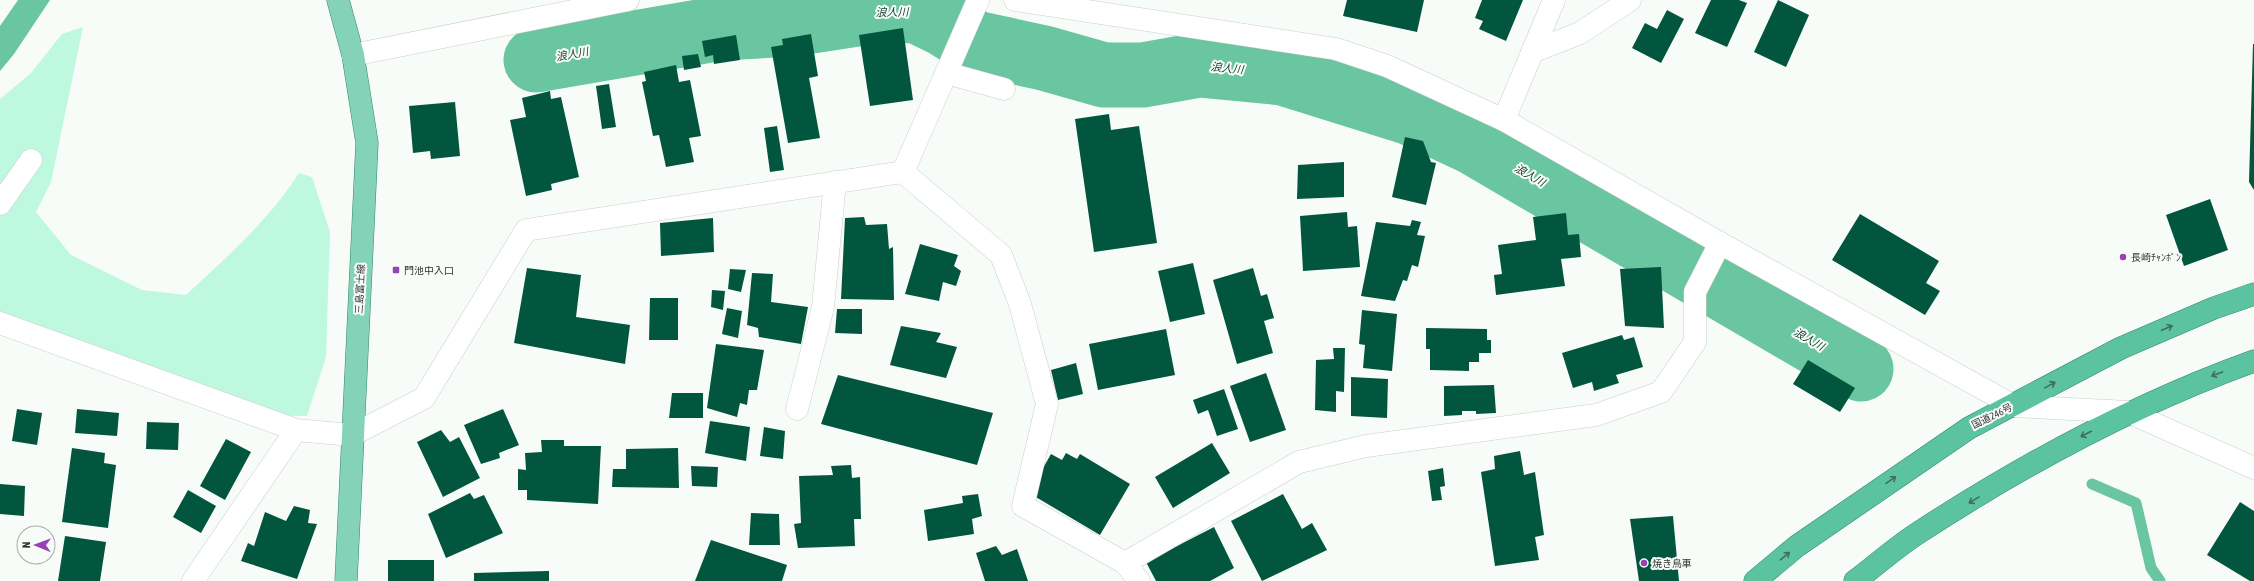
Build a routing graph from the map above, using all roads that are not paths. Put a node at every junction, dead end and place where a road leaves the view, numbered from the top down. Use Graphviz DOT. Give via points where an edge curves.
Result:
graph roads {
  1 [pos="338,0"];
  2 [pos="628,0"];
  3 [pos="978,0"];
  4 [pos="1014,0"];
  5 [pos="1554,0"];
  6 [pos="1630,0"];
  7 [pos="1532,52"];
  8 [pos="353,55"];
  9 [pos="946,73"];
  10 [pos="1004,89"];
  11 [pos="1504,120"];
  12 [pos="31,160"];
  13 [pos="903,172"];
  14 [pos="835,182"];
  15 [pos="0,204"];
  16 [pos="1720,243"];
  17 [pos="2254,294"];
  18 [pos="0,323"];
  19 [pos="2254,361"];
  20 [pos="2014,406"];
  21 [pos="797,409"];
  22 [pos="2128,412"];
  23 [pos="296,430"];
  24 [pos="352,435"];
  25 [pos="2254,468"];
  26 [pos="1125,563"];
  27 [pos="193,581"];
  28 [pos="346,581"];
  29 [pos="1139,581"];
  30 [pos="1755,581"];
  31 [pos="1855,581"];
  1 -- 8 [label="main road, 三島富士線"];
  2 -- 8 [label="street"];
  3 -- 9 [label="street"];
  4 -- 11 [label="street" via="1336,49 1387,66"];
  5 -- 7 [label="street"];
  6 -- 7 [label="street" via="1580,33"];
  7 -- 11 [label="street"];
  8 -- 24 [label="main road, 三島富士線" via="367,143"];
  9 -- 10 [label="street"];
  9 -- 13 [label="street"];
  11 -- 16 [label="street"];
  12 -- 15 [label="street"];
  13 -- 14 [label="street"];
  13 -- 26 [label="street" via="1002,255 1020,304 1047,404 1023,506"];
  14 -- 21 [label="street" via="823,307"];
  14 -- 24 [label="street" via="526,230 424,398"];
  16 -- 20 [label="street"];
  16 -- 26 [label="street" via="1695,292 1695,342 1661,392 1596,415 1366,446 1299,462"];
  20 -- 17 [label="highway, 国道246号, one-way" via="2121,348 2214,308"];
  18 -- 23 [label="street"];
  19 -- 22 [label="highway, one-way" via="2201,380"];
  20 -- 22 [label="street"];
  30 -- 20 [label="highway, 国道246号, one-way" via="1797,546 1906,470 1969,428"];
  22 -- 25 [label="street"];
  22 -- 31 [label="highway, one-way" via="2066,444 1921,532"];
  23 -- 24 [label="street"];
  23 -- 27 [label="street"];
  24 -- 28 [label="main road, 三島富士線"];
  26 -- 29 [label="street"];
}
